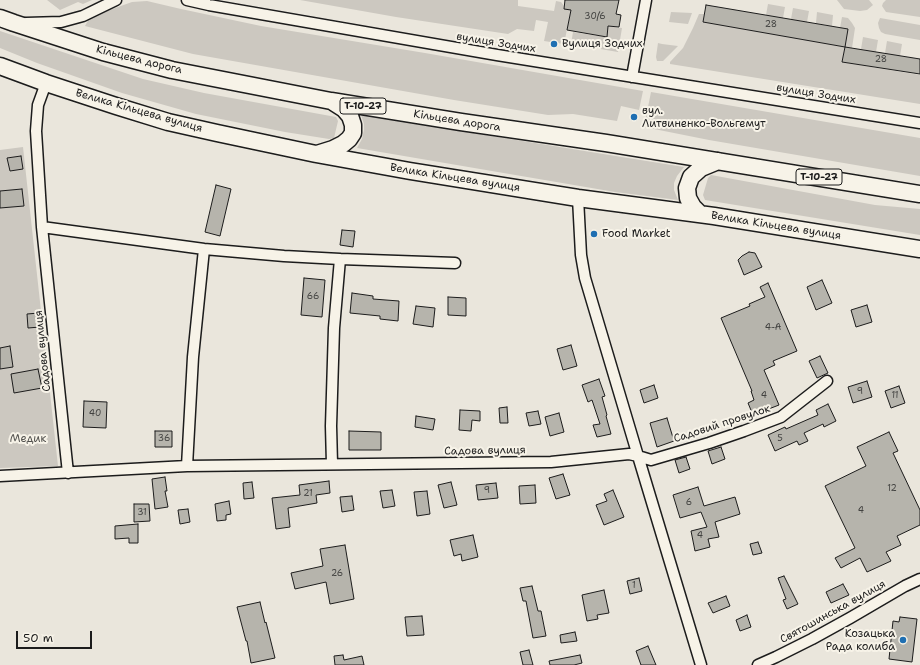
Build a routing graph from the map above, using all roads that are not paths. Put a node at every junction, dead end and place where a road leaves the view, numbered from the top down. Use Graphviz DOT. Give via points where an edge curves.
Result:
graph roads {
  1 [pos="116,0"];
  2 [pos="187,0"];
  3 [pos="646,0"];
  4 [pos="7,21"];
  5 [pos="0,66"];
  6 [pos="632,77"];
  7 [pos="46,83"];
  8 [pos="331,100"];
  9 [pos="920,123"];
  10 [pos="316,154"];
  11 [pos="718,161"];
  12 [pos="920,194"];
  13 [pos="578,198"];
  14 [pos="700,214"];
  15 [pos="42,227"];
  16 [pos="204,249"];
  17 [pos="920,249"];
  18 [pos="340,259"];
  19 [pos="455,262"];
  20 [pos="827,381"];
  21 [pos="638,456"];
  22 [pos="332,464"];
  23 [pos="187,466"];
  24 [pos="68,473"];
  25 [pos="0,476"];
  26 [pos="920,579"];
  27 [pos="701,665"];
  28 [pos="758,665"];
  1 -- 4 [label="street" via="83,16 61,22"];
  2 -- 6 [label="street, вулиця Зодчих"];
  3 -- 6 [label="street"];
  4 -- 8 [label="highway, Кільцева дорога / Т-10-27" via="103,52 172,70"];
  5 -- 7 [label="highway, Велика Кільцева вулиця"];
  6 -- 9 [label="street, вулиця Зодчих"];
  7 -- 10 [label="highway, Велика Кільцева вулиця" via="168,122"];
  7 -- 15 [label="street, Садова вулиця" via="38,106 36,130"];
  8 -- 10 [label="highway" via="350,116 353,133 343,144"];
  8 -- 11 [label="highway, Кільцева дорога / Т-10-27"];
  10 -- 13 [label="highway, Велика Кільцева вулиця"];
  11 -- 12 [label="highway, Кільцева дорога / Т-10-27"];
  11 -- 14 [label="highway" via="701,168 691,178 687,188 688,198"];
  13 -- 14 [label="highway, Велика Кільцева вулиця"];
  13 -- 21 [label="street" via="580,255 585,278"];
  14 -- 17 [label="highway, Велика Кільцева вулиця"];
  15 -- 16 [label="street"];
  15 -- 24 [label="street, Садова вулиця"];
  16 -- 18 [label="street"];
  16 -- 23 [label="street" via="193,357"];
  18 -- 19 [label="street"];
  18 -- 22 [label="street" via="334,328"];
  20 -- 21 [label="street, Садовий провулок" via="781,417 651,460"];
  21 -- 22 [label="street, Садова вулиця" via="629,454 551,462"];
  21 -- 27 [label="street"];
  22 -- 23 [label="street, Садова вулиця"];
  23 -- 24 [label="street, Садова вулиця"];
  24 -- 25 [label="street, Садова вулиця"];
  26 -- 28 [label="street, Святошинська вулиця" via="812,639"];
}
